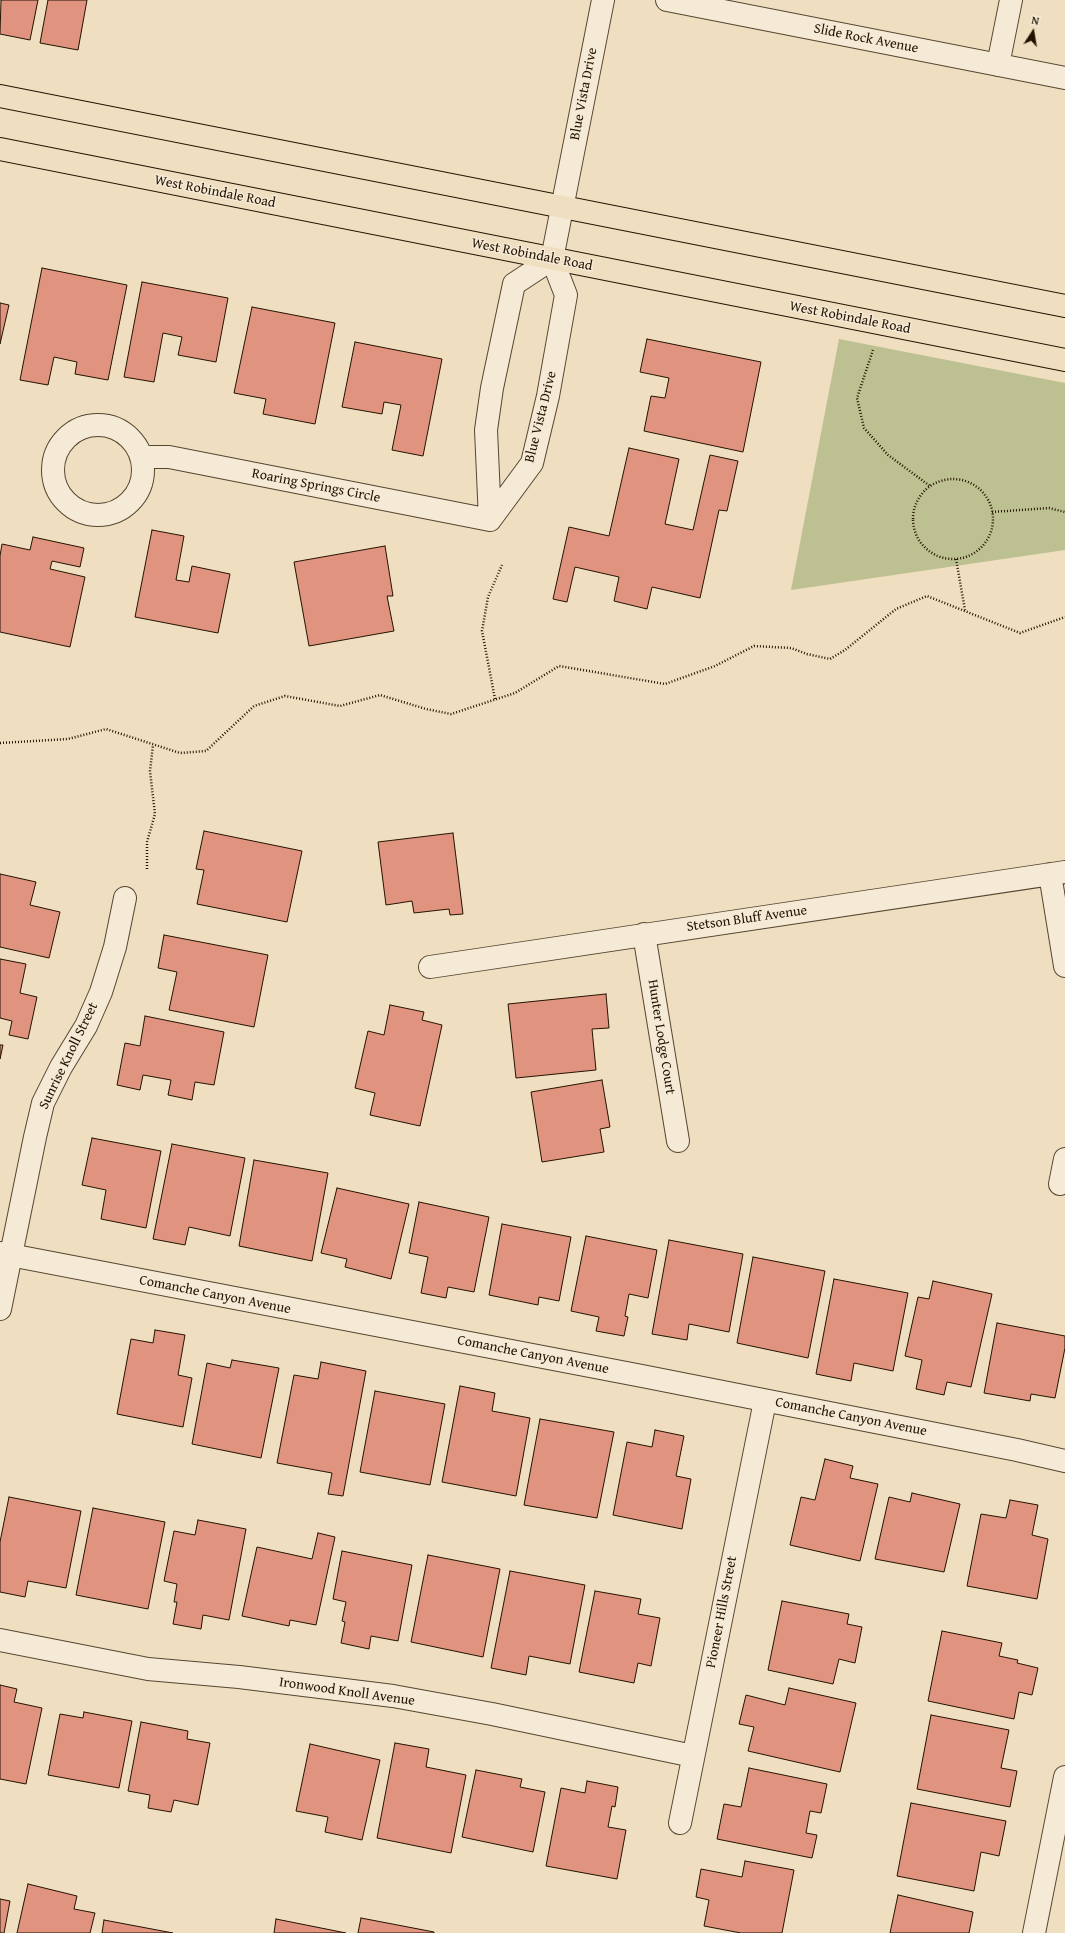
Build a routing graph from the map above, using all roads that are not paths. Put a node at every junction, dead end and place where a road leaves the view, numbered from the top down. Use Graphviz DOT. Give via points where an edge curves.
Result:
graph roads {
  1 [pos="603,0"];
  2 [pos="667,0"];
  3 [pos="1011,0"];
  4 [pos="998,65"];
  5 [pos="1065,78"];
  6 [pos="0,96"];
  7 [pos="0,149"];
  8 [pos="562,206"];
  9 [pos="552,259"];
  10 [pos="1065,306"];
  11 [pos="1065,360"];
  12 [pos="141,457"];
  13 [pos="490,520"];
  14 [pos="1057,873"];
  15 [pos="125,898"];
  16 [pos="644,934"];
  17 [pos="1065,966"];
  18 [pos="430,968"];
  19 [pos="678,1140"];
  20 [pos="1065,1159"];
  21 [pos="1060,1184"];
  22 [pos="5,1254"];
  23 [pos="0,1309"];
  24 [pos="765,1401"];
  25 [pos="1065,1461"];
  26 [pos="0,1640"];
  27 [pos="693,1756"];
  28 [pos="1065,1777"];
  29 [pos="680,1822"];
  30 [pos="1034,1933"];
  1 -- 8 [label="street, Blue Vista Drive"];
  2 -- 4 [label="street, Slide Rock Avenue"];
  3 -- 4 [label="street"];
  4 -- 5 [label="street, Slide Rock Avenue"];
  6 -- 8 [label="main road"];
  7 -- 9 [label="main road, West Robindale Road"];
  8 -- 9 [label="street, Blue Vista Drive"];
  8 -- 10 [label="main road"];
  9 -- 11 [label="main road, West Robindale Road"];
  9 -- 13 [label="street, Blue Vista Drive" via="566,295 548,396 532,463"];
  9 -- 13 [label="street" via="514,284 492,388 486,430"];
  12 -- 12 [label="street" via="130,438 117,430 103,426 88,426 63,442 56,454 53,469 55,483 62,497 72,507 86,514 100,516 115,512 128,505 138,493 143,479"];
  12 -- 13 [label="street, Roaring Springs Circle" via="169,457"];
  14 -- 16 [label="street, Stetson Bluff Avenue"];
  14 -- 17 [label="street"];
  15 -- 22 [label="street, Sunrise Knoll Street" via="115,947 101,992 86,1026 43,1103"];
  16 -- 18 [label="street, Stetson Bluff Avenue"];
  16 -- 19 [label="street, Hunter Lodge Court"];
  20 -- 21 [label="street"];
  22 -- 23 [label="street, Sunrise Knoll Street"];
  22 -- 24 [label="street, Comanche Canyon Avenue"];
  24 -- 25 [label="street, Comanche Canyon Avenue"];
  24 -- 27 [label="street, Pioneer Hills Street"];
  26 -- 27 [label="street, Ironwood Knoll Avenue" via="148,1668 393,1696"];
  27 -- 29 [label="street, Pioneer Hills Street"];
  28 -- 30 [label="street"];
}
